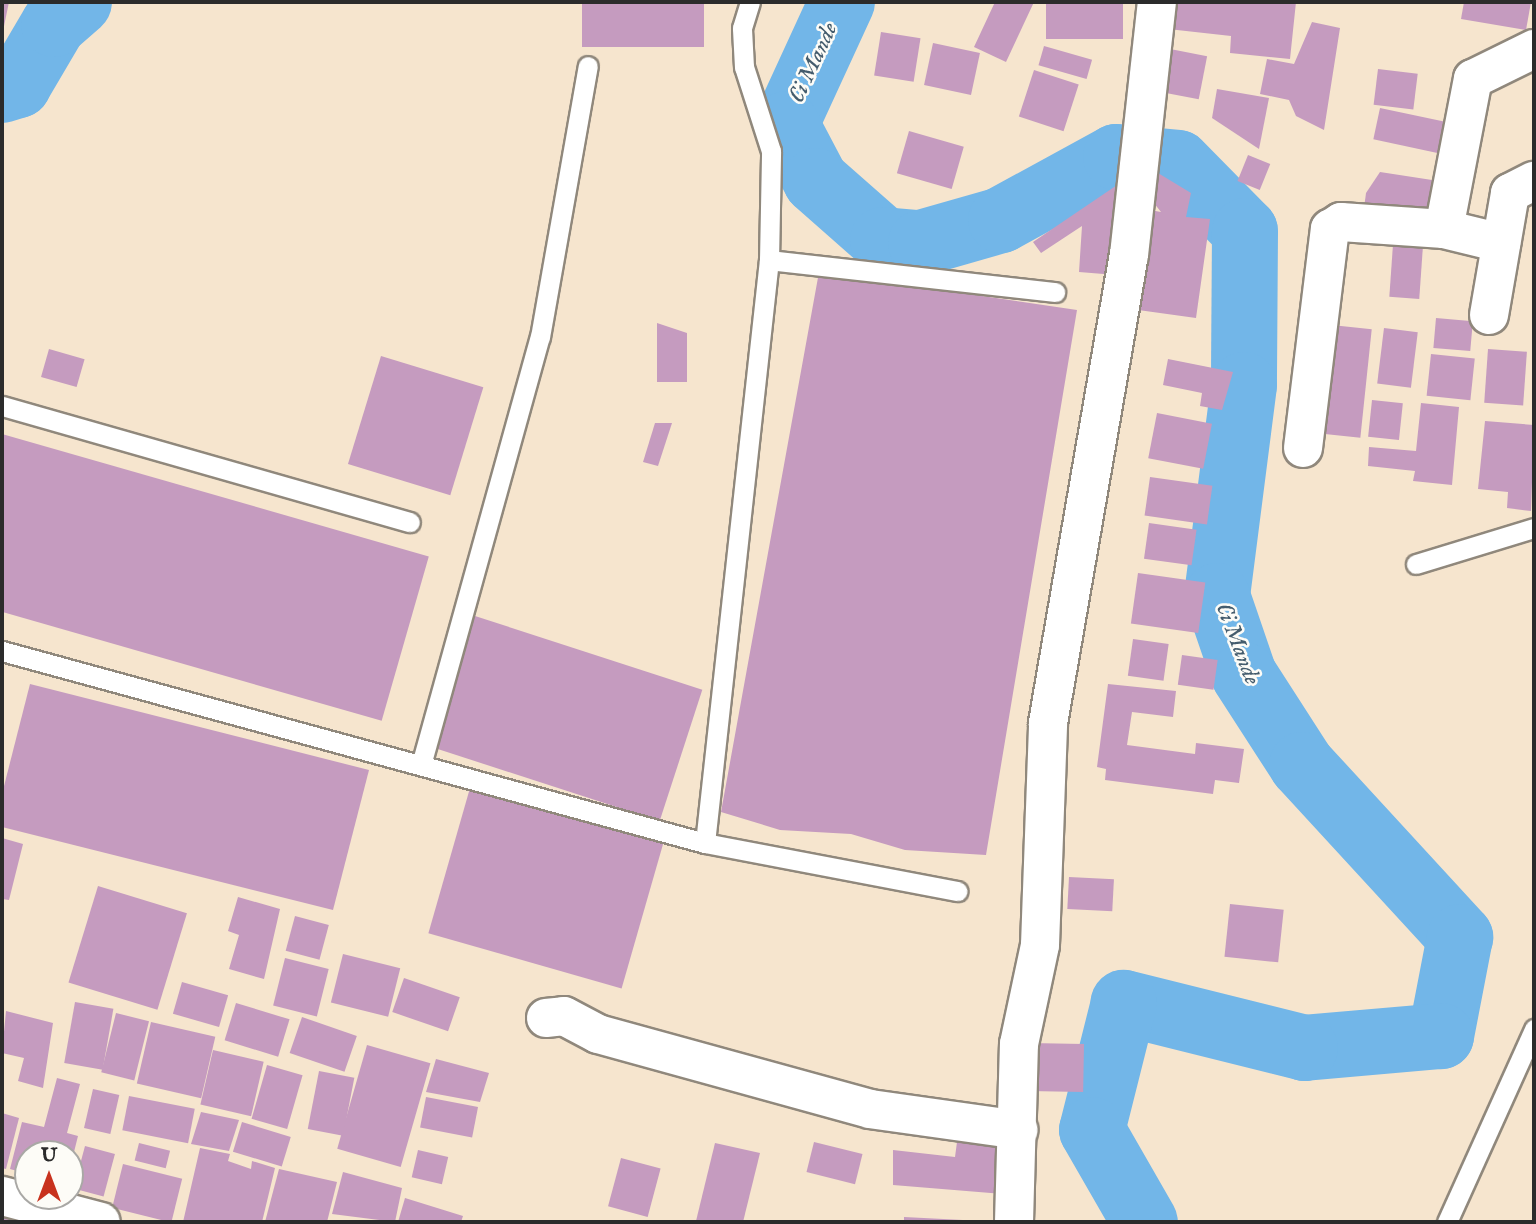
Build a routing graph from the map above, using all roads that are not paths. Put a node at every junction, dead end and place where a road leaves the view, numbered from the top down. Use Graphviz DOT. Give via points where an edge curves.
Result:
graph roads {
  1 [pos="750,2"];
  2 [pos="1157,2"];
  3 [pos="1534,49"];
  4 [pos="588,66"];
  5 [pos="1534,181"];
  6 [pos="1444,229"];
  7 [pos="1501,243"];
  8 [pos="769,260"];
  9 [pos="1055,292"];
  10 [pos="1489,315"];
  11 [pos="2,406"];
  12 [pos="1303,448"];
  13 [pos="410,522"];
  14 [pos="1534,528"];
  15 [pos="1416,564"];
  16 [pos="2,651"];
  17 [pos="421,765"];
  18 [pos="705,843"];
  19 [pos="957,891"];
  20 [pos="546,1018"];
  21 [pos="1534,1029"];
  22 [pos="1018,1130"];
  23 [pos="2,1196"];
  24 [pos="101,1222"];
  25 [pos="1014,1222"];
  26 [pos="1447,1222"];
  1 -- 8 [label="lane" via="742,28 744,67 771,151"];
  2 -- 22 [label="street" via="1137,186 1075,590 1048,723 1040,945 1019,1044"];
  3 -- 6 [label="street" via="1481,71 1468,89"];
  4 -- 17 [label="lane" via="540,337"];
  5 -- 7 [label="street" via="1510,193"];
  6 -- 7 [label="street"];
  6 -- 12 [label="street" via="1341,222 1330,229"];
  7 -- 10 [label="street"];
  8 -- 9 [label="lane"];
  8 -- 18 [label="lane"];
  11 -- 13 [label="lane"];
  14 -- 15 [label="lane"];
  16 -- 17 [label="lane"];
  17 -- 18 [label="lane"];
  18 -- 19 [label="lane"];
  20 -- 22 [label="street" via="564,1016 598,1034 870,1109"];
  21 -- 26 [label="lane"];
  22 -- 25 [label="street"];
  23 -- 24 [label="street"];
}
